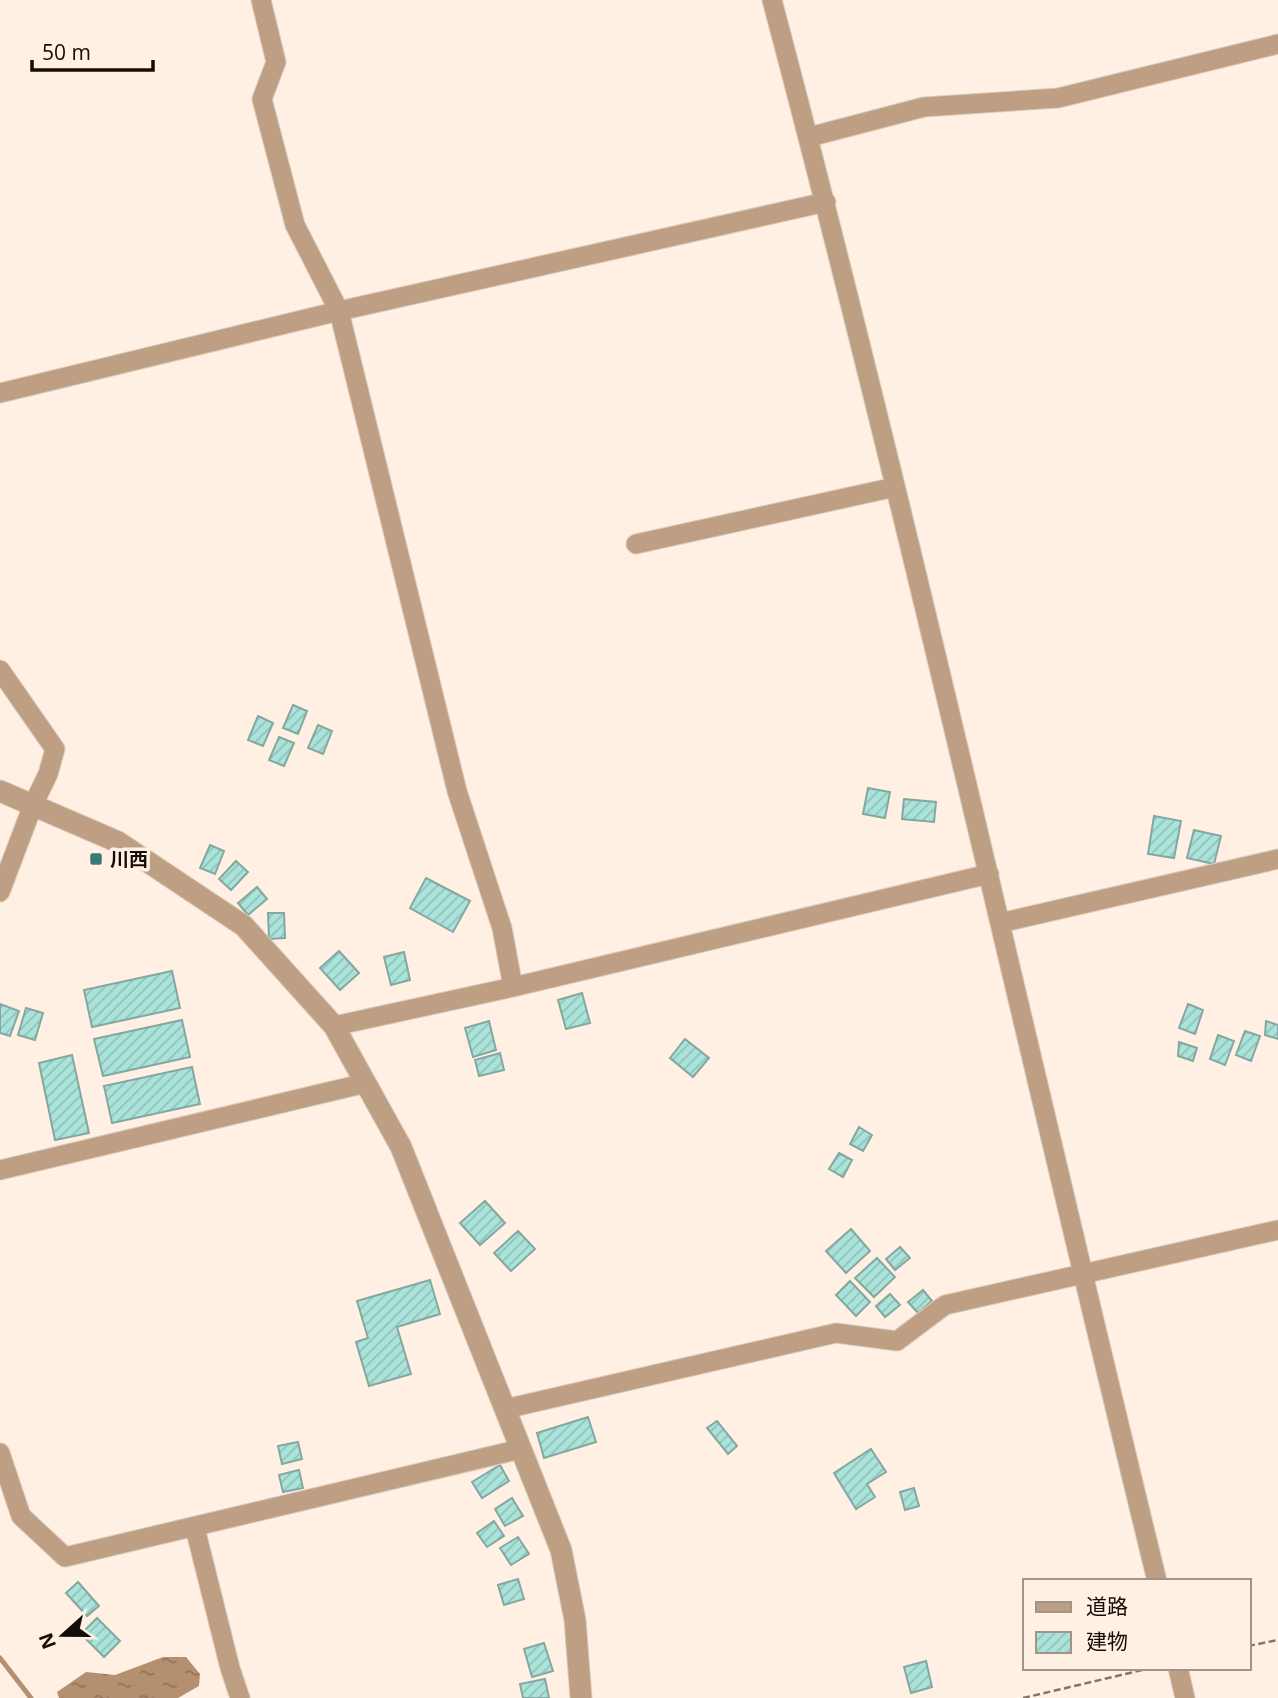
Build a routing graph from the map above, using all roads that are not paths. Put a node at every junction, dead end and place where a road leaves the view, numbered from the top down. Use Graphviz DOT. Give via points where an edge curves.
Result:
graph roads {
  1 [pos="261,0"];
  2 [pos="772,0"];
  3 [pos="1278,44"];
  4 [pos="809,137"];
  5 [pos="826,202"];
  6 [pos="339,311"];
  7 [pos="0,393"];
  8 [pos="895,487"];
  9 [pos="636,544"];
  10 [pos="0,670"];
  11 [pos="0,791"];
  12 [pos="33,805"];
  13 [pos="1278,859"];
  14 [pos="989,874"];
  15 [pos="0,892"];
  16 [pos="1000,923"];
  17 [pos="513,987"];
  18 [pos="334,1026"];
  19 [pos="366,1083"];
  20 [pos="0,1170"];
  21 [pos="1278,1230"];
  22 [pos="1082,1275"];
  23 [pos="505,1409"];
  24 [pos="521,1449"];
  25 [pos="0,1453"];
  26 [pos="195,1528"];
  27 [pos="1157,1579"];
  28 [pos="1178,1670"];
  29 [pos="240,1698"];
  30 [pos="581,1698"];
  31 [pos="1185,1698"];
  1 -- 6 [label="street" via="276,62 262,99 295,225"];
  2 -- 4 [label="street"];
  3 -- 4 [label="street" via="1058,98 924,107"];
  4 -- 5 [label="street"];
  5 -- 6 [label="street"];
  5 -- 8 [label="street"];
  6 -- 7 [label="street"];
  6 -- 17 [label="street" via="457,791 502,928"];
  8 -- 9 [label="street"];
  8 -- 14 [label="street"];
  10 -- 12 [label="street" via="55,749"];
  11 -- 12 [label="street"];
  12 -- 15 [label="street"];
  12 -- 18 [label="street" via="118,842 244,926"];
  13 -- 16 [label="street"];
  14 -- 16 [label="street"];
  14 -- 17 [label="street"];
  16 -- 22 [label="street"];
  17 -- 18 [label="street"];
  18 -- 19 [label="street"];
  19 -- 20 [label="street"];
  19 -- 23 [label="street" via="401,1147"];
  21 -- 22 [label="street"];
  22 -- 23 [label="street" via="945,1305 897,1341 836,1334"];
  22 -- 27 [label="street"];
  23 -- 24 [label="street"];
  24 -- 26 [label="street"];
  24 -- 30 [label="street" via="561,1550 575,1620"];
  25 -- 26 [label="street" via="21,1516 65,1557"];
  26 -- 29 [label="street"];
  28 -- 31 [label="street"];
}
